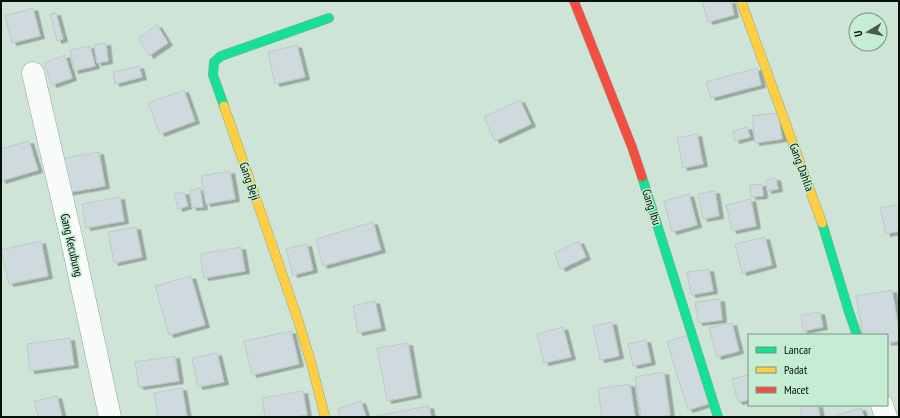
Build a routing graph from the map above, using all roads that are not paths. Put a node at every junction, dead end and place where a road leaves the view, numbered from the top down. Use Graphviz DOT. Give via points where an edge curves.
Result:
graph roads {
  1 [pos="574,1"];
  2 [pos="741,1"];
  3 [pos="329,18"];
  4 [pos="33,73"];
  5 [pos="857,334"];
  6 [pos="882,406"];
  7 [pos="110,417"];
  8 [pos="325,417"];
  9 [pos="718,417"];
  10 [pos="886,417"];
  1 -- 9 [label="street, Gang Ibu" via="632,147"];
  2 -- 5 [label="street, Gang Dahlia" via="825,232"];
  3 -- 8 [label="street, Gang Beji" via="221,56 214,62 213,75 298,320"];
  4 -- 7 [label="street, Gang Kecubung"];
  6 -- 10 [label="street"];
}
